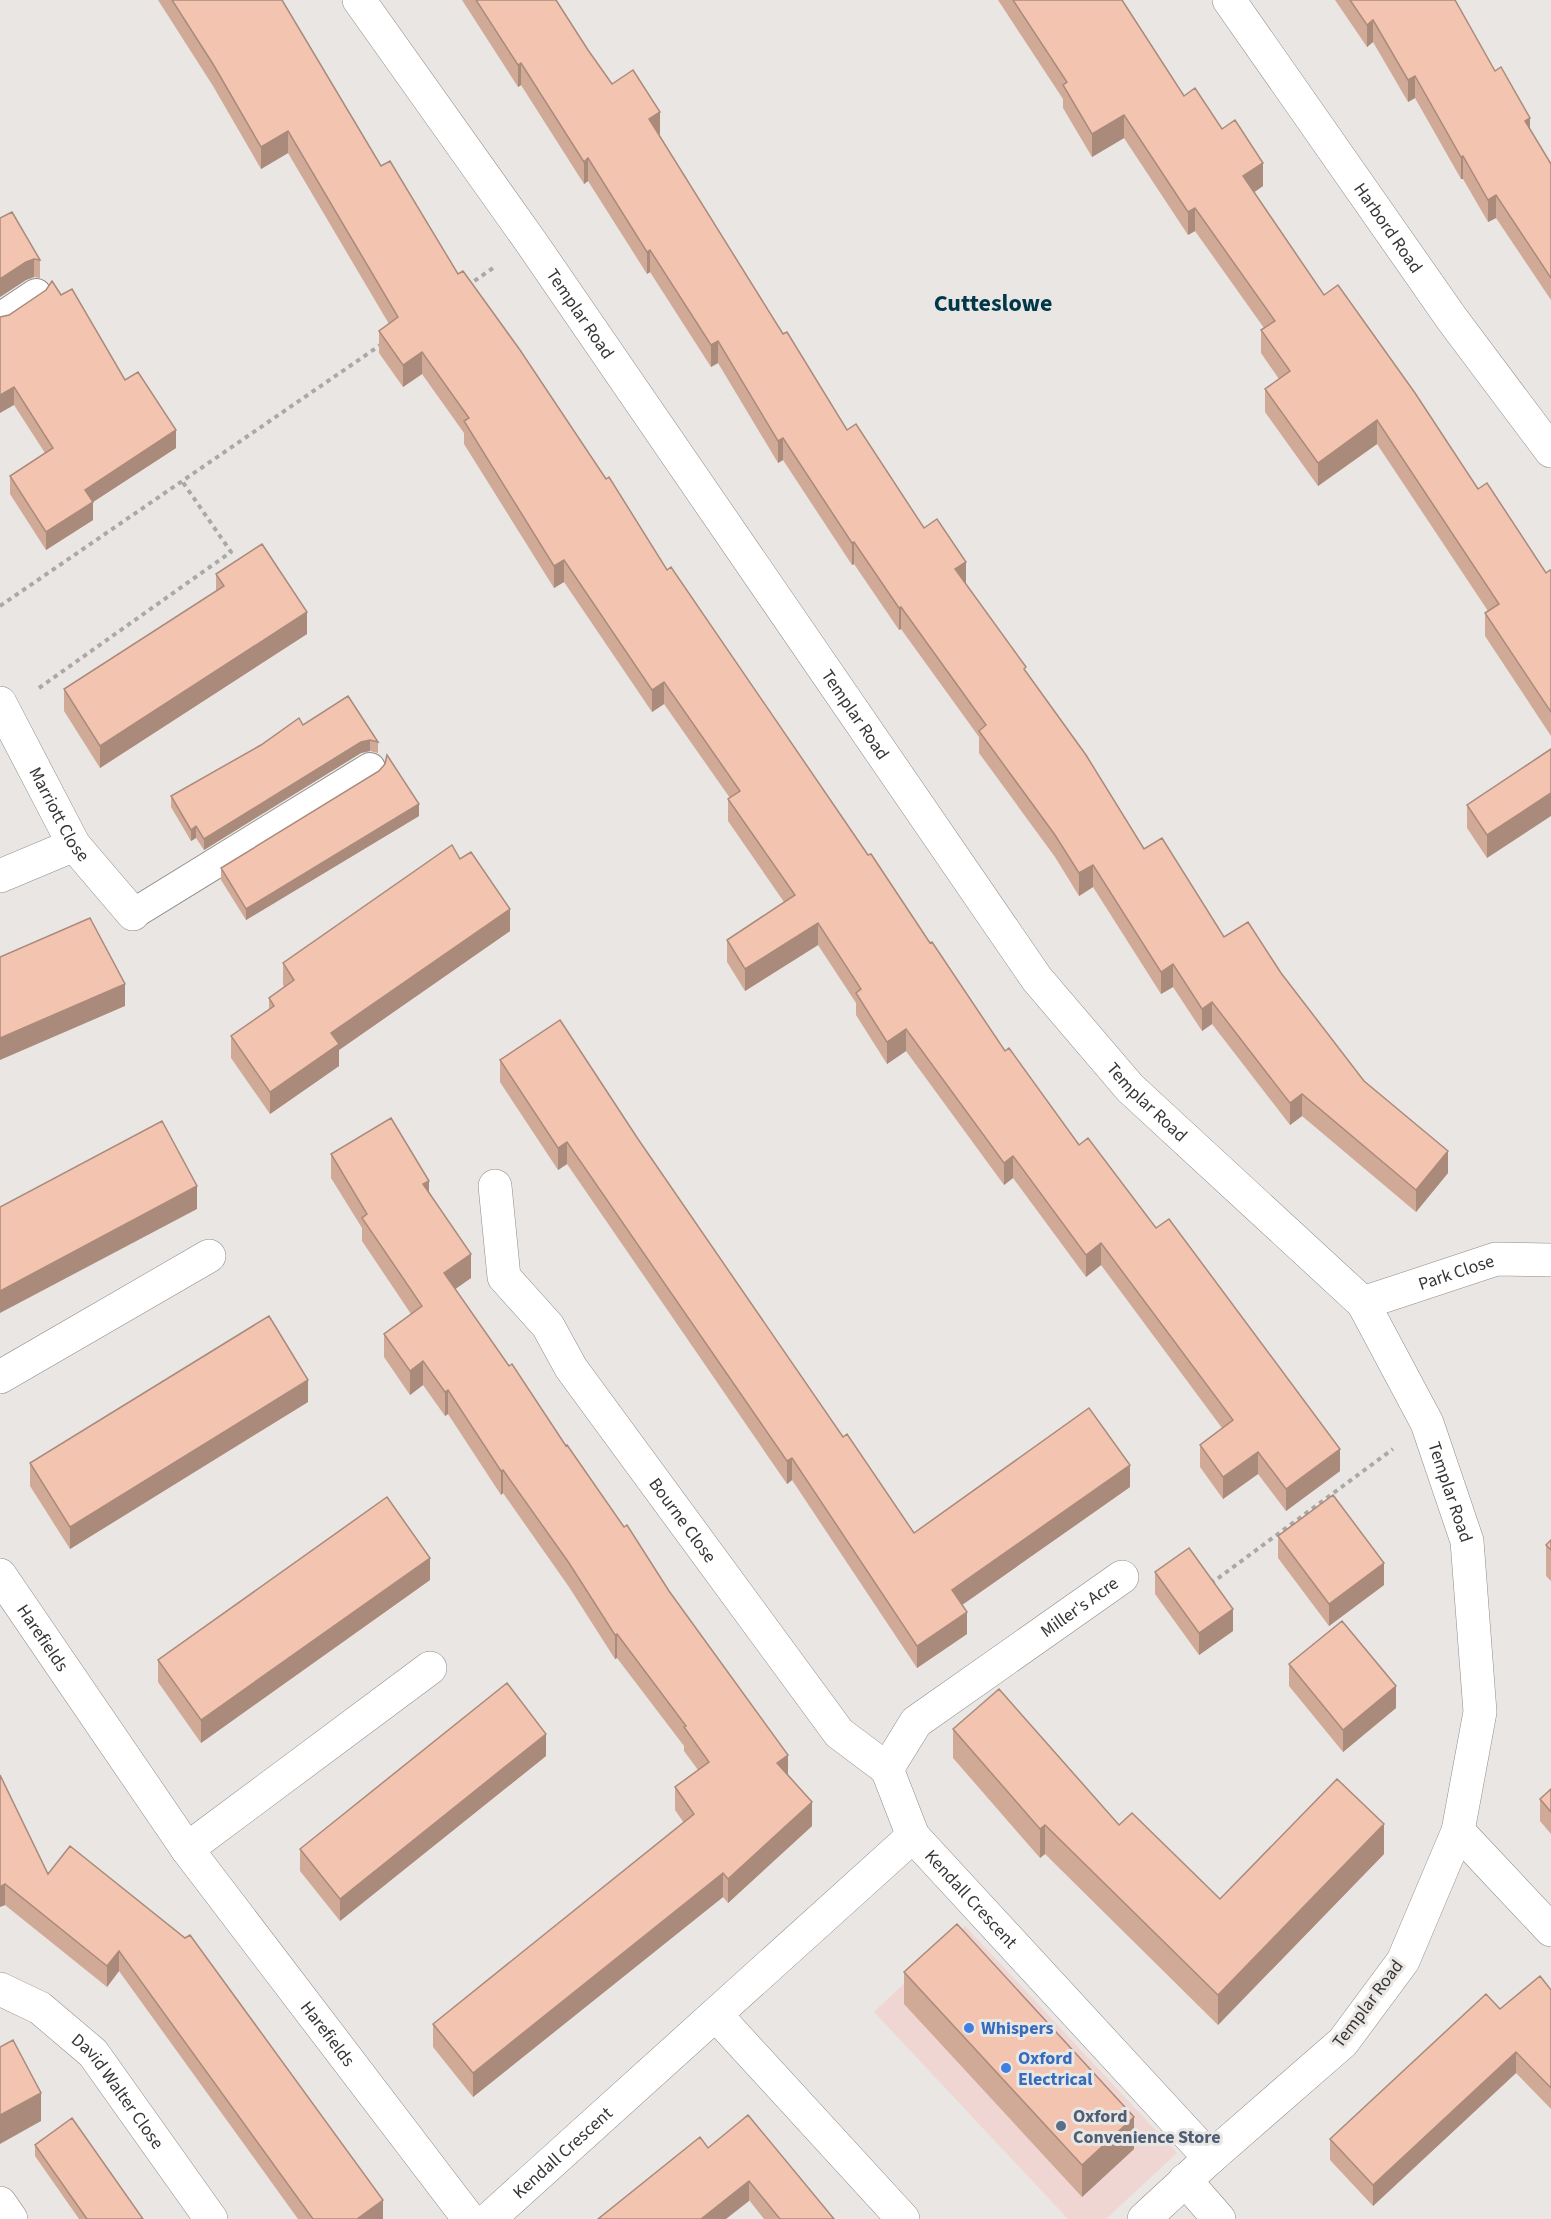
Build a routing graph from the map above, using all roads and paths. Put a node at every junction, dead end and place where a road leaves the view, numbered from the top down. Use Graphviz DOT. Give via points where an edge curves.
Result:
graph roads {
  1 [pos="359,0"];
  2 [pos="1228,0"];
  3 [pos="531,242"];
  4 [pos="464,288"];
  5 [pos="36,294"];
  6 [pos="0,318"];
  7 [pos="387,340"];
  8 [pos="1551,451"];
  9 [pos="182,482"];
  10 [pos="0,606"];
  11 [pos="2,708"];
  12 [pos="370,768"];
  13 [pos="74,845"];
  14 [pos="0,876"];
  15 [pos="133,914"];
  16 [pos="495,1186"];
  17 [pos="209,1256"];
  18 [pos="1551,1260"];
  19 [pos="1363,1303"];
  20 [pos="0,1377"];
  21 [pos="1427,1423"];
  22 [pos="0,1575"];
  23 [pos="1207,1575"];
  24 [pos="1122,1577"];
  25 [pos="430,1668"];
  26 [pos="887,1769"];
  27 [pos="1458,1831"];
  28 [pos="913,1836"];
  29 [pos="187,1849"];
  30 [pos="1551,1930"];
  31 [pos="0,1989"];
  32 [pos="716,2015"];
  33 [pos="1210,2158"];
  34 [pos="1185,2181"];
  35 [pos="0,2204"];
  36 [pos="11,2219"];
  37 [pos="211,2219"];
  38 [pos="469,2219"];
  39 [pos="489,2219"];
  40 [pos="903,2219"];
  41 [pos="1144,2219"];
  42 [pos="1219,2219"];
  1 -- 3 [label="street, Templar Road"];
  2 -- 8 [label="street, Harbord Road" via="1452,319"];
  3 -- 4 [label="path"];
  3 -- 19 [label="street, Templar Road" via="1037,979 1130,1088"];
  5 -- 6 [label="lane"];
  7 -- 9 [label="path"];
  9 -- 10 [label="path"];
  9 -- 11 [label="path" via="231,552"];
  11 -- 13 [label="street, Marriott Close"];
  12 -- 15 [label="lane"];
  13 -- 14 [label="street"];
  13 -- 15 [label="street, Marriott Close"];
  16 -- 26 [label="street, Bourne Close" via="504,1277 548,1326 571,1368 839,1733"];
  17 -- 20 [label="street"];
  18 -- 19 [label="street, Park Close" via="1496,1259"];
  19 -- 21 [label="street, Templar Road"];
  21 -- 23 [label="path" via="1213,1582"];
  21 -- 27 [label="street, Templar Road" via="1467,1541 1480,1712"];
  22 -- 29 [label="street, Harefields"];
  24 -- 26 [label="street, Miller's Acre" via="916,1722"];
  25 -- 29 [label="street"];
  26 -- 28 [label="street"];
  27 -- 30 [label="street"];
  27 -- 33 [label="street, Templar Road" via="1403,1961 1343,2042"];
  28 -- 32 [label="street, Kendall Crescent"];
  28 -- 33 [label="street, Kendall Crescent"];
  29 -- 38 [label="street, Harefields"];
  31 -- 37 [label="street, David Walter Close" via="40,2008 93,2053"];
  32 -- 39 [label="street, Kendall Crescent"];
  32 -- 40 [label="street"];
  33 -- 34 [label="street, Templar Road"];
  34 -- 41 [label="street, Templar Road"];
  34 -- 42 [label="street"];
  35 -- 36 [label="street"];
}
